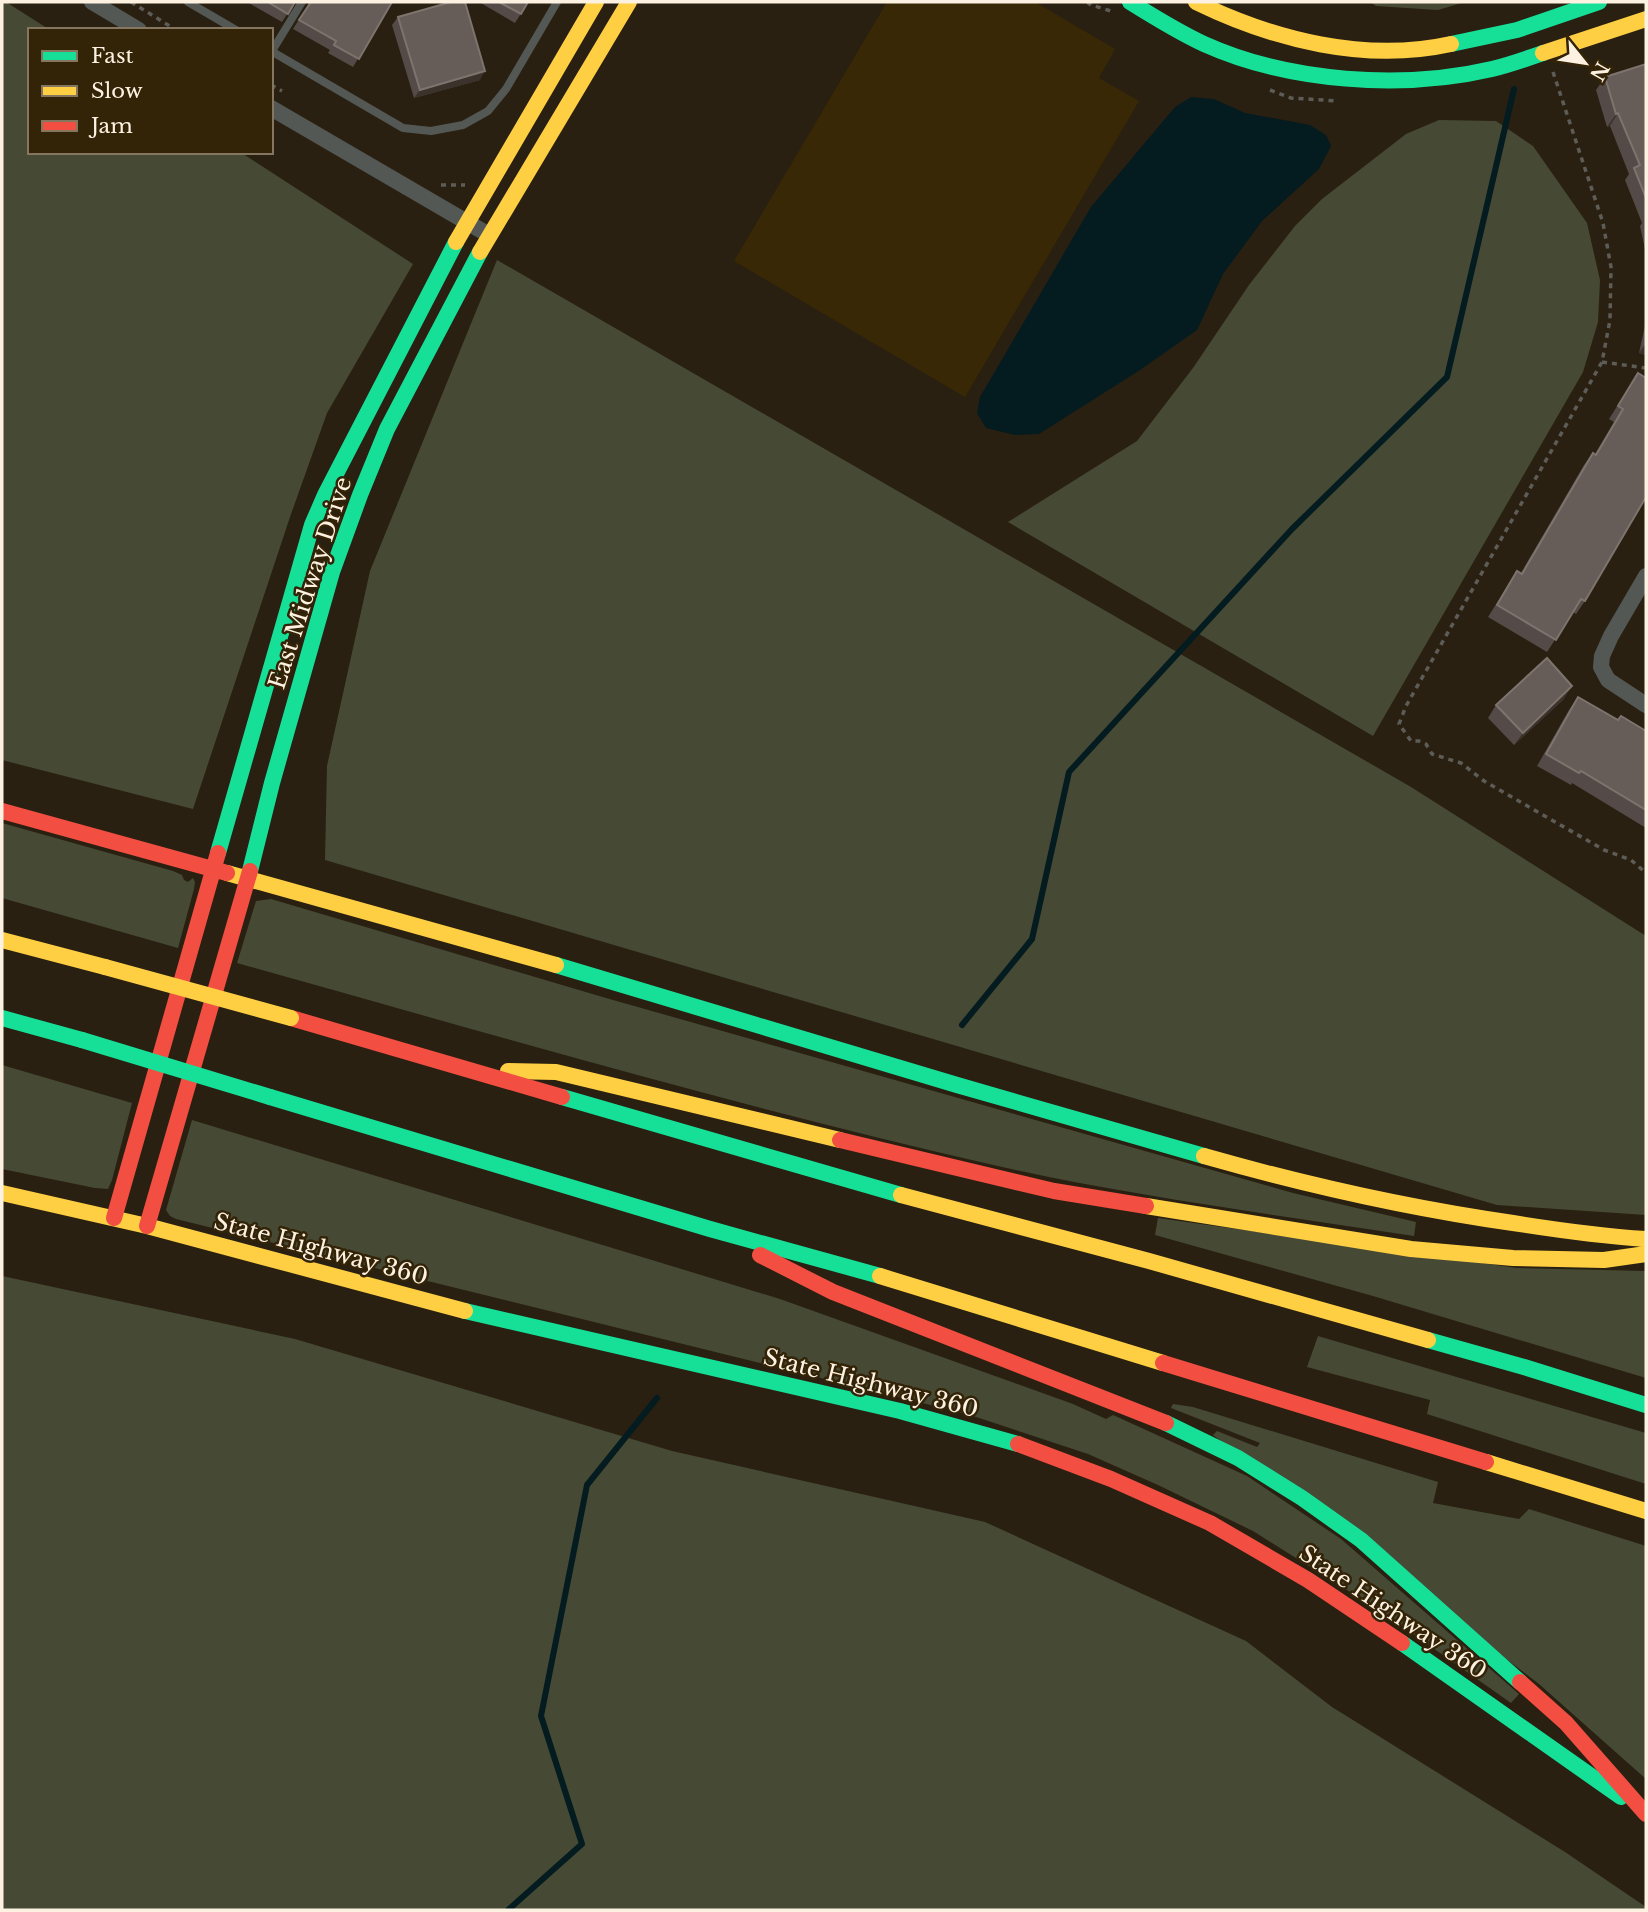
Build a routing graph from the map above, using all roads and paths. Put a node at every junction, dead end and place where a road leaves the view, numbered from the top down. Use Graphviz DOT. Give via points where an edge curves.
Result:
graph roads {
  1 [pos="92,2"];
  2 [pos="131,2"];
  3 [pos="188,2"];
  4 [pos="302,2"];
  5 [pos="557,2"];
  6 [pos="596,2"];
  7 [pos="629,2"];
  8 [pos="1130,2"];
  9 [pos="1196,2"];
  10 [pos="1599,2"];
  11 [pos="1646,19"];
  12 [pos="136,28"];
  13 [pos="173,28"];
  14 [pos="233,28"];
  15 [pos="273,49"];
  16 [pos="273,52"];
  17 [pos="1553,71"];
  18 [pos="273,109"];
  19 [pos="466,223"];
  20 [pos="489,236"];
  21 [pos="1602,362"];
  22 [pos="1646,368"];
  23 [pos="1646,576"];
  24 [pos="1646,705"];
  25 [pos="2,811"];
  26 [pos="213,870"];
  27 [pos="1646,873"];
  28 [pos="248,880"];
  29 [pos="2,940"];
  30 [pos="2,1018"];
  31 [pos="465,1069"];
  32 [pos="2,1193"];
  33 [pos="114,1217"];
  34 [pos="148,1226"];
  35 [pos="710,1229"];
  36 [pos="1646,1239"];
  37 [pos="1646,1254"];
  38 [pos="1646,1405"];
  39 [pos="1646,1511"];
  40 [pos="1646,1814"];
  1 -- 12 [label="street"];
  2 -- 13 [label="path"];
  3 -- 14 [label="lane"];
  4 -- 15 [label="lane"];
  5 -- 16 [label="lane" via="488,111 463,125 431,131 403,128"];
  6 -- 19 [label="main road, East Midway Drive"];
  7 -- 20 [label="main road, East Midway Drive"];
  8 -- 11 [label="main road" via="1208,46 1307,75 1350,80 1403,81 1499,68"];
  9 -- 10 [label="main road" via="1284,36 1334,47 1379,50 1429,49 1517,30"];
  17 -- 21 [label="path" via="1604,223 1611,267 1610,320"];
  18 -- 19 [label="street"];
  19 -- 20 [label="street"];
  19 -- 26 [label="main road, East Midway Drive" via="312,525"];
  20 -- 28 [label="main road, East Midway Drive" via="387,429 360,495 332,572"];
  21 -- 22 [label="path"];
  21 -- 27 [label="path" via="1399,724 1410,741 1426,744 1433,754 1461,763 1604,850 1631,860"];
  23 -- 24 [label="street" via="1611,636 1601,667 1608,680"];
  25 -- 26 [label="main road"];
  26 -- 28 [label="main road"];
  26 -- 33 [label="main road, East Midway Drive"];
  28 -- 34 [label="main road, East Midway Drive"];
  28 -- 36 [label="main road" via="626,985 1277,1177 1463,1216"];
  29 -- 31 [label="main road, bridge"];
  30 -- 35 [label="main road, bridge"];
  31 -- 37 [label="main road" via="556,1072 1054,1191 1411,1249 1604,1260"];
  31 -- 38 [label="main road" via="921,1201 1338,1313"];
  32 -- 33 [label="main road, State Highway 360"];
  33 -- 34 [label="main road, State Highway 360"];
  34 -- 40 [label="main road, State Highway 360" via="465,1311 900,1411 1007,1440 1111,1479 1210,1523 1308,1580"];
  35 -- 39 [label="main road" via="838,1263"];
  35 -- 40 [label="main road" via="833,1292 1163,1422 1238,1458 1303,1498 1361,1540 1566,1723"];
}
